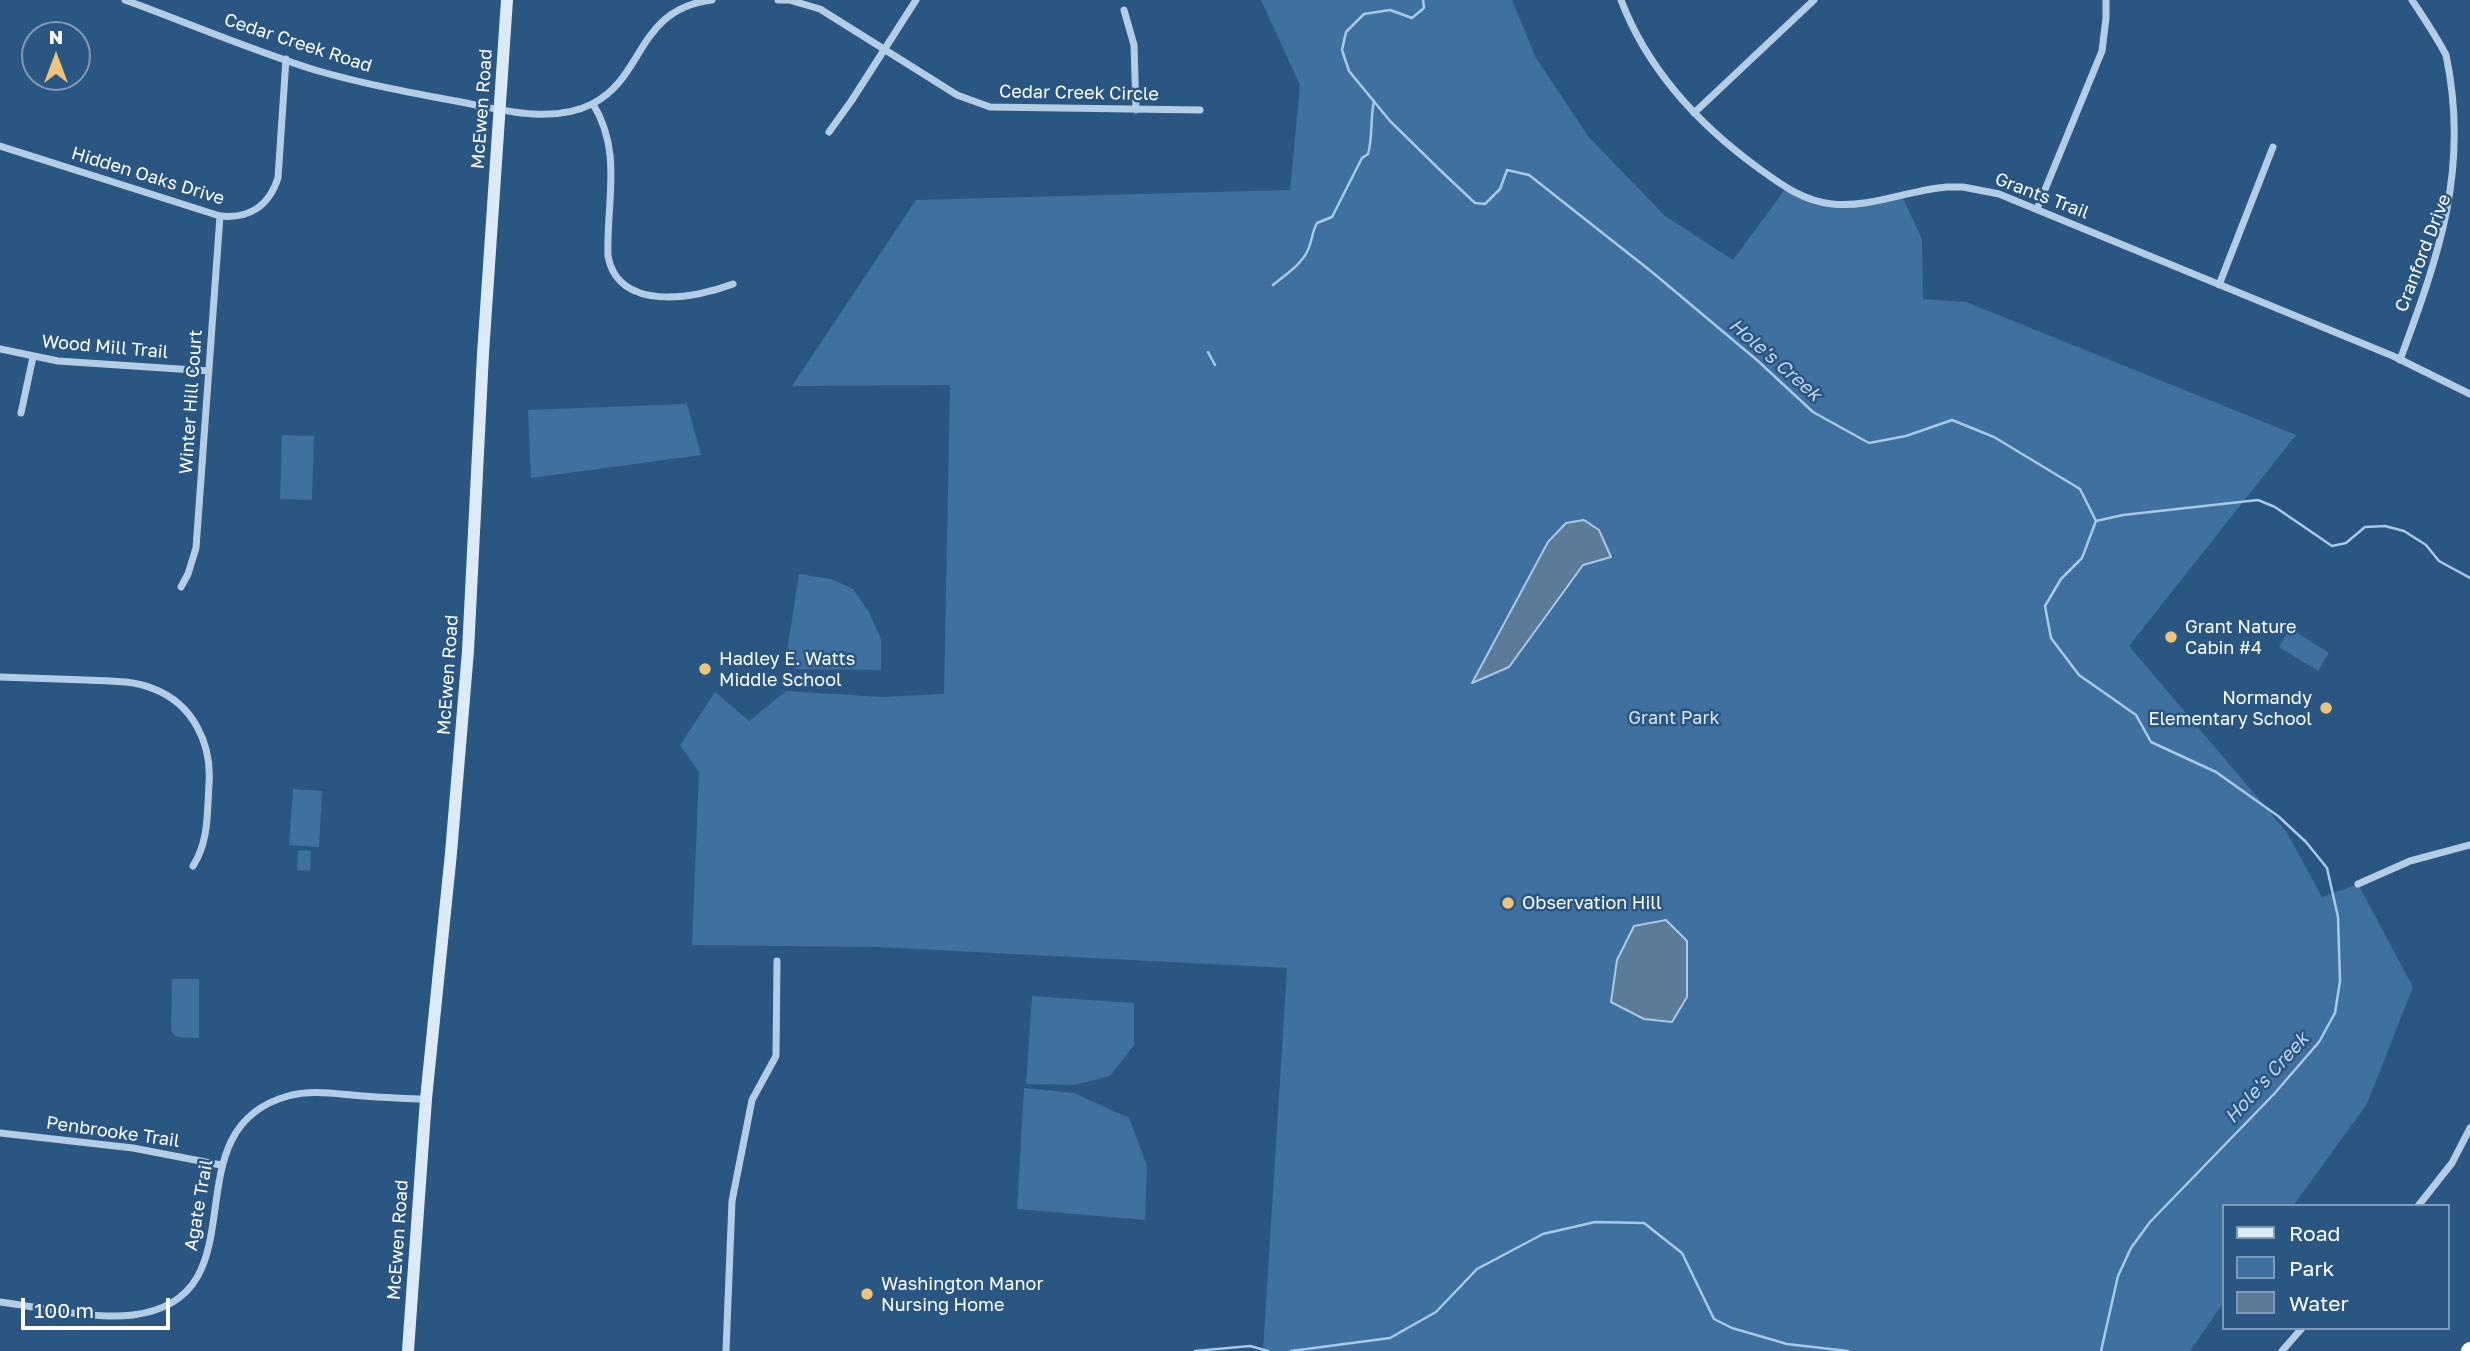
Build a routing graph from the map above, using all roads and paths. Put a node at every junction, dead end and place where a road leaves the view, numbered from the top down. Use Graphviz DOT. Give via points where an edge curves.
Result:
graph roads {
  1 [pos="125,0"];
  2 [pos="507,0"];
  3 [pos="712,0"];
  4 [pos="778,0"];
  5 [pos="916,0"];
  6 [pos="1621,0"];
  7 [pos="1814,0"];
  8 [pos="2106,0"];
  9 [pos="2413,0"];
  10 [pos="1124,10"];
  11 [pos="885,49"];
  12 [pos="286,59"];
  13 [pos="2462,103"];
  14 [pos="593,104"];
  15 [pos="499,110"];
  16 [pos="1136,110"];
  17 [pos="1200,110"];
  18 [pos="1694,113"];
  19 [pos="829,132"];
  20 [pos="0,146"];
  21 [pos="2273,147"];
  22 [pos="2038,209"];
  23 [pos="220,216"];
  24 [pos="2449,240"];
  25 [pos="733,284"];
  26 [pos="2219,285"];
  27 [pos="0,349"];
  28 [pos="33,357"];
  29 [pos="2400,360"];
  30 [pos="209,371"];
  31 [pos="2470,394"];
  32 [pos="21,413"];
  33 [pos="181,587"];
  34 [pos="0,677"];
  35 [pos="2469,845"];
  36 [pos="2470,855"];
  37 [pos="192,866"];
  38 [pos="2358,884"];
  39 [pos="777,961"];
  40 [pos="426,1099"];
  41 [pos="2470,1128"];
  42 [pos="0,1133"];
  43 [pos="221,1165"];
  44 [pos="2420,1204"];
  45 [pos="0,1302"];
  46 [pos="2300,1330"];
  47 [pos="408,1351"];
  48 [pos="726,1351"];
  49 [pos="2282,1351"];
  1 -- 12 [label="street, Cedar Creek Road"];
  2 -- 15 [label="street, McEwen Road"];
  3 -- 14 [label="street, Cedar Creek Road" via="691,4 664,19 616,84"];
  4 -- 11 [label="street" via="820,9"];
  5 -- 11 [label="street"];
  6 -- 18 [label="street, Grants Trail" via="1655,65"];
  7 -- 18 [label="street"];
  8 -- 22 [label="street" via="2102,51"];
  9 -- 13 [label="street" via="2446,56"];
  10 -- 16 [label="street" via="1134,45"];
  11 -- 16 [label="street, Cedar Creek Circle" via="957,95 990,107"];
  11 -- 19 [label="street"];
  12 -- 15 [label="street, Cedar Creek Road" via="361,82"];
  12 -- 23 [label="street, Hidden Oaks Drive" via="275,187 257,210"];
  14 -- 15 [label="street, Cedar Creek Road" via="550,114"];
  14 -- 25 [label="street" via="611,152 608,256 618,280 643,295 689,296"];
  15 -- 40 [label="street, McEwen Road" via="468,650"];
  16 -- 17 [label="street, Cedar Creek Circle"];
  18 -- 22 [label="street, Grants Trail" via="1786,188 1815,201 1862,204 1930,188 1963,187"];
  20 -- 23 [label="street, Hidden Oaks Drive"];
  21 -- 26 [label="street"];
  22 -- 26 [label="street, Grants Trail"];
  23 -- 30 [label="street, Winter Hill Court"];
  24 -- 29 [label="street, Cranford Drive"];
  26 -- 29 [label="street, Grants Trail"];
  27 -- 28 [label="street, Wood Mill Trail"];
  28 -- 30 [label="street, Wood Mill Trail"];
  28 -- 32 [label="street"];
  29 -- 31 [label="street, Grants Trail"];
  30 -- 33 [label="street, Winter Hill Court" via="196,548"];
  34 -- 37 [label="street" via="128,682 167,695 182,707 202,736 210,772 206,835"];
  35 -- 36 [label="street"];
  35 -- 38 [label="street" via="2410,860"];
  39 -- 48 [label="street" via="776,1056 752,1100 732,1201"];
  40 -- 43 [label="street, Agate Trail" via="317,1092 289,1095 247,1118 230,1140"];
  40 -- 47 [label="street, McEwen Road"];
  41 -- 44 [label="street"];
  42 -- 43 [label="street, Penbrooke Trail" via="133,1148"];
  43 -- 45 [label="street, Agate Trail" via="205,1264 191,1286 171,1302 148,1312 119,1316"];
  46 -- 49 [label="street"];
}
